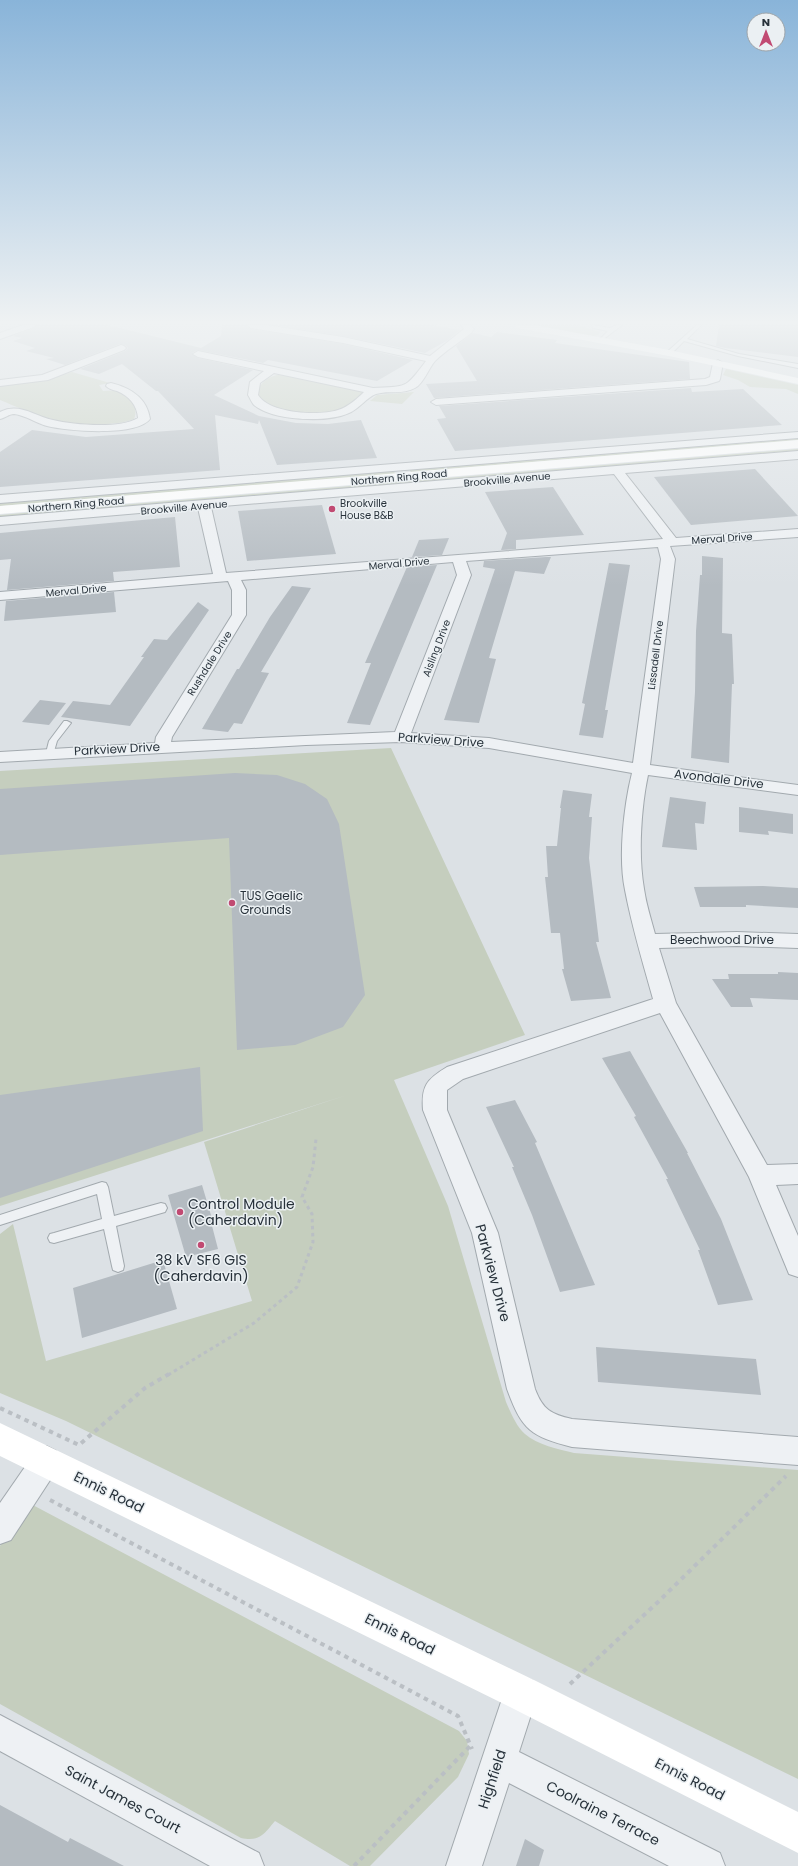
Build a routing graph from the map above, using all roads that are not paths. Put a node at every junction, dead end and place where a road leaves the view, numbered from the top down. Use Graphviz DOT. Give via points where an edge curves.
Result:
graph roads {
  1 [pos="11,412"];
  2 [pos="17,412"];
  3 [pos="143,412"];
  4 [pos="279,412"];
  5 [pos="341,412"];
  6 [pos="0,416"];
  7 [pos="798,435"];
  8 [pos="798,444"];
  9 [pos="798,455"];
  10 [pos="618,470"];
  11 [pos="402,472"];
  12 [pos="0,499"];
  13 [pos="204,505"];
  14 [pos="0,510"];
  15 [pos="0,521"];
  16 [pos="798,533"];
  17 [pos="667,542"];
  18 [pos="458,558"];
  19 [pos="226,577"];
  20 [pos="0,596"];
  21 [pos="66,723"];
  22 [pos="401,737"];
  23 [pos="162,747"];
  24 [pos="50,753"];
  25 [pos="0,757"];
  26 [pos="641,769"];
  27 [pos="798,790"];
  28 [pos="646,941"];
  29 [pos="798,941"];
  30 [pos="665,1003"];
  31 [pos="798,1174"];
  32 [pos="760,1175"];
  33 [pos="161,1208"];
  34 [pos="0,1220"];
  35 [pos="109,1222"];
  36 [pos="54,1238"];
  37 [pos="118,1266"];
  38 [pos="798,1266"];
  39 [pos="0,1440"];
  40 [pos="795,1460"];
  41 [pos="37,1475"];
  42 [pos="0,1529"];
  43 [pos="534,1700"];
  44 [pos="0,1732"];
  45 [pos="479,1751"];
  46 [pos="798,1833"];
  47 [pos="246,1866"];
  48 [pos="464,1866"];
  49 [pos="707,1866"];
  1 -- 6 [label="street"];
  2 -- 3 [label="street" via="49,423 101,427 142,422"];
  4 -- 5 [label="street" via="317,416"];
  7 -- 11 [label="street, Brookville Avenue"];
  8 -- 11 [label="main road, Northern Ring Road"];
  9 -- 10 [label="street, Brookville Avenue"];
  10 -- 13 [label="street, Brookville Avenue"];
  10 -- 17 [label="street, Lissadell Drive"];
  11 -- 12 [label="street, Brookville Avenue"];
  11 -- 14 [label="main road, Northern Ring Road"];
  13 -- 15 [label="street, Brookville Avenue"];
  13 -- 19 [label="street, Rushdale Drive"];
  16 -- 17 [label="street, Merval Drive"];
  17 -- 18 [label="street, Merval Drive"];
  17 -- 26 [label="street, Lissadell Drive" via="668,559"];
  18 -- 19 [label="street, Merval Drive"];
  18 -- 22 [label="street, Aisling Drive" via="464,575"];
  19 -- 20 [label="street, Merval Drive"];
  19 -- 23 [label="street, Rushdale Drive" via="239,590 239,614 164,737"];
  21 -- 24 [label="lane" via="53,741"];
  22 -- 23 [label="street, Parkview Drive"];
  22 -- 26 [label="street, Parkview Drive" via="489,744"];
  23 -- 24 [label="street, Parkview Drive"];
  24 -- 25 [label="street, Parkview Drive"];
  26 -- 27 [label="street, Avondale Drive"];
  26 -- 28 [label="street" via="634,800 632,865 634,889"];
  28 -- 29 [label="street, Beechwood Drive"];
  28 -- 30 [label="street"];
  30 -- 32 [label="street"];
  30 -- 40 [label="street, Parkview Drive" via="455,1073 439,1082 433,1093 435,1110 485,1233 521,1389 534,1418 550,1428 572,1433"];
  31 -- 32 [label="street"];
  32 -- 38 [label="street"];
  33 -- 35 [label="lane"];
  34 -- 35 [label="lane" via="102,1188"];
  35 -- 36 [label="lane"];
  35 -- 37 [label="lane"];
  39 -- 41 [label="main road, Ennis Road"];
  41 -- 42 [label="street"];
  41 -- 43 [label="main road, Ennis Road"];
  43 -- 45 [label="street, Highfield"];
  43 -- 46 [label="main road, Ennis Road"];
  44 -- 47 [label="street, Saint James Court"];
  45 -- 48 [label="street, Highfield"];
  45 -- 49 [label="street, Coolraine Terrace"];
}
